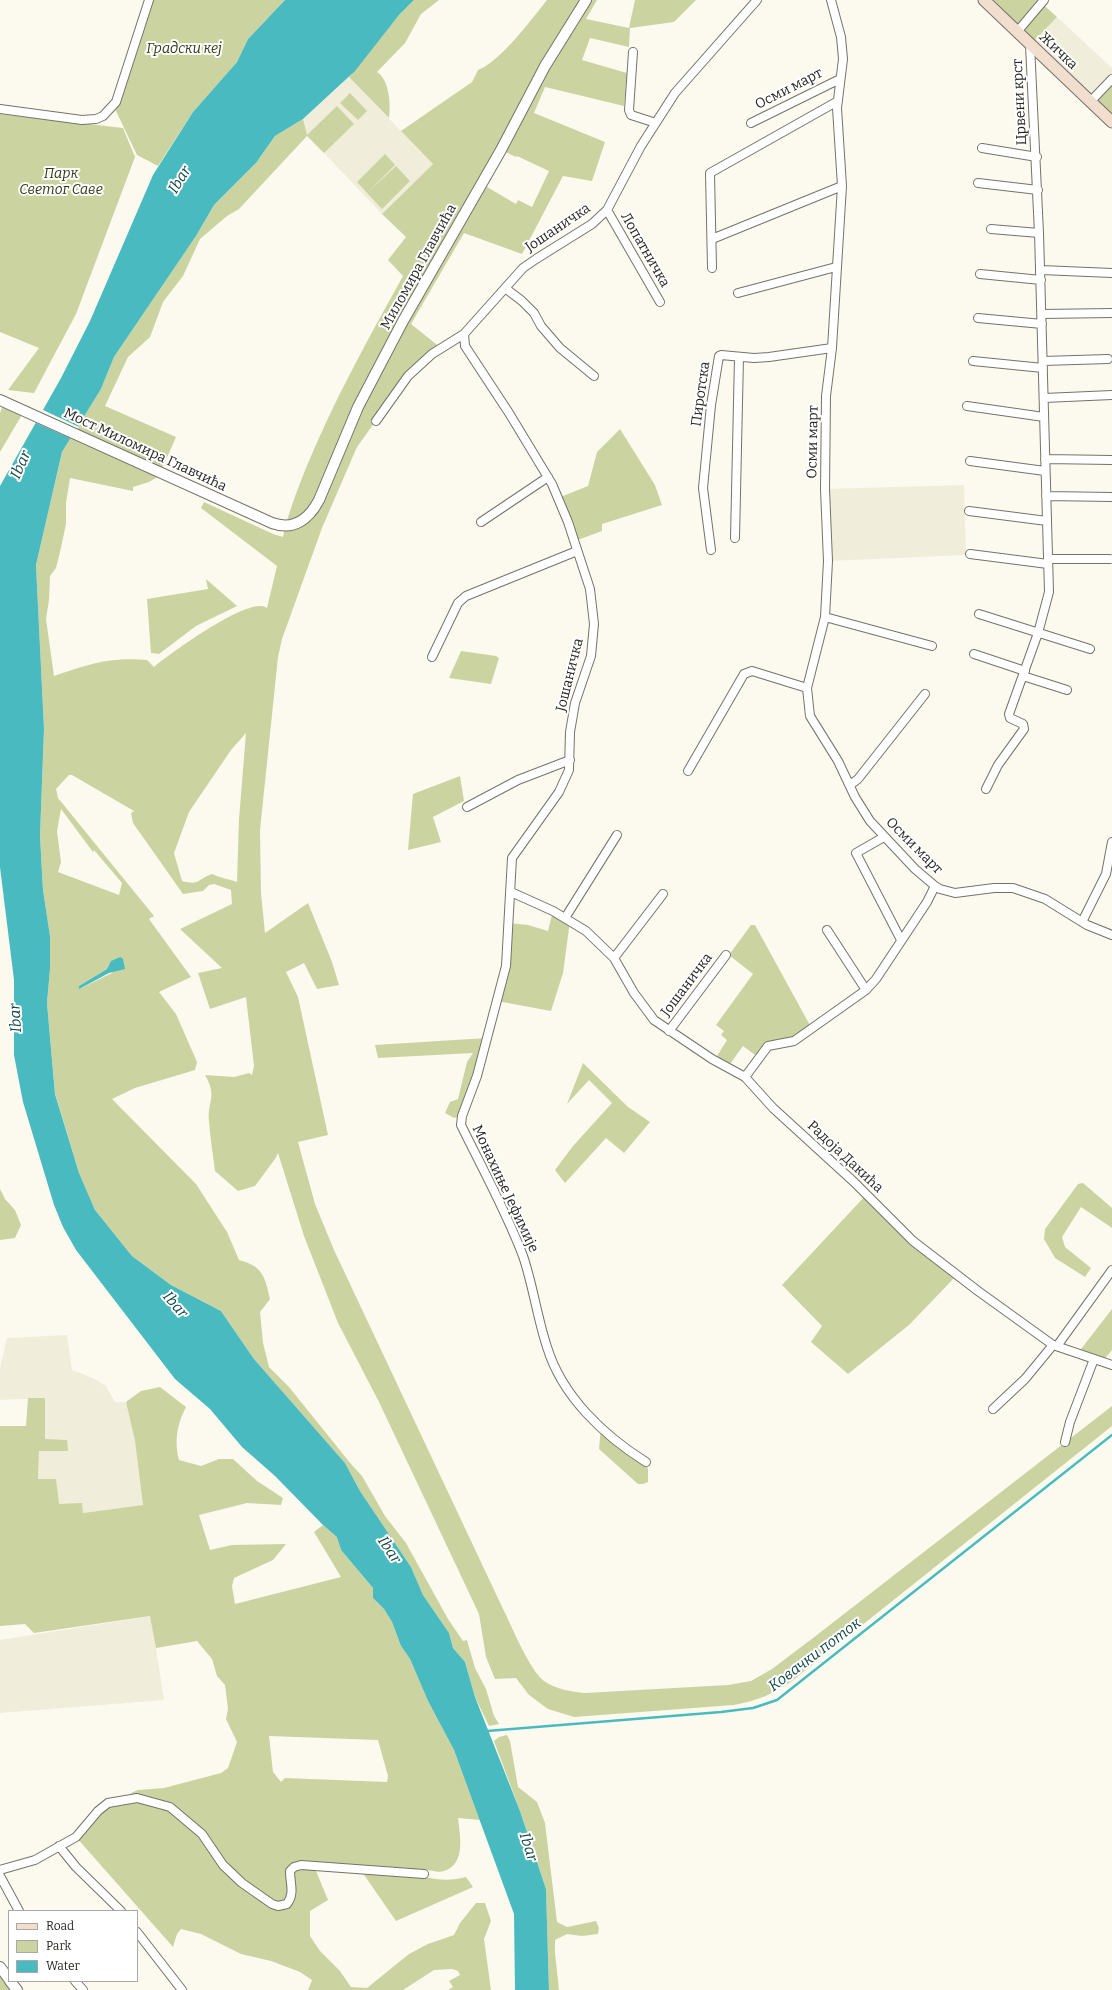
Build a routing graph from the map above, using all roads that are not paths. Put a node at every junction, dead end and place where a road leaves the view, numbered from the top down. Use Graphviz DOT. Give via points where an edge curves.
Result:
graph roads {
  1 [pos="149,0"];
  2 [pos="586,0"];
  3 [pos="757,0"];
  4 [pos="830,0"];
  5 [pos="984,0"];
  6 [pos="1044,0"];
  7 [pos="1017,32"];
  8 [pos="1030,45"];
  9 [pos="633,52"];
  10 [pos="840,79"];
  11 [pos="1112,79"];
  12 [pos="838,102"];
  13 [pos="1090,102"];
  14 [pos="0,109"];
  15 [pos="656,122"];
  16 [pos="1112,122"];
  17 [pos="751,123"];
  18 [pos="982,148"];
  19 [pos="1036,157"];
  20 [pos="978,183"];
  21 [pos="842,186"];
  22 [pos="1038,190"];
  23 [pos="607,210"];
  24 [pos="991,229"];
  25 [pos="1039,233"];
  26 [pos="712,238"];
  27 [pos="836,267"];
  28 [pos="712,268"];
  29 [pos="1040,270"];
  30 [pos="1112,273"];
  31 [pos="980,274"];
  32 [pos="1041,280"];
  33 [pos="505,288"];
  34 [pos="738,293"];
  35 [pos="660,302"];
  36 [pos="1112,313"];
  37 [pos="1042,314"];
  38 [pos="978,318"];
  39 [pos="1042,324"];
  40 [pos="464,334"];
  41 [pos="832,348"];
  42 [pos="739,357"];
  43 [pos="1108,359"];
  44 [pos="973,361"];
  45 [pos="1043,365"];
  46 [pos="594,376"];
  47 [pos="1112,395"];
  48 [pos="1044,398"];
  49 [pos="5,402"];
  50 [pos="967,406"];
  51 [pos="1044,417"];
  52 [pos="376,421"];
  53 [pos="1045,459"];
  54 [pos="1112,460"];
  55 [pos="970,462"];
  56 [pos="1045,471"];
  57 [pos="548,477"];
  58 [pos="1046,496"];
  59 [pos="1112,497"];
  60 [pos="969,511"];
  61 [pos="1047,521"];
  62 [pos="269,522"];
  63 [pos="481,522"];
  64 [pos="735,538"];
  65 [pos="711,550"];
  66 [pos="577,551"];
  67 [pos="970,554"];
  68 [pos="1110,559"];
  69 [pos="1048,562"];
  70 [pos="980,614"];
  71 [pos="825,617"];
  72 [pos="1038,632"];
  73 [pos="932,646"];
  74 [pos="1090,648"];
  75 [pos="974,654"];
  76 [pos="432,657"];
  77 [pos="1024,674"];
  78 [pos="806,688"];
  79 [pos="1067,690"];
  80 [pos="925,694"];
  81 [pos="570,760"];
  82 [pos="688,771"];
  83 [pos="850,785"];
  84 [pos="986,789"];
  85 [pos="467,807"];
  86 [pos="617,835"];
  87 [pos="884,837"];
  88 [pos="1112,842"];
  89 [pos="1111,854"];
  90 [pos="935,886"];
  91 [pos="511,892"];
  92 [pos="663,894"];
  93 [pos="565,918"];
  94 [pos="1082,922"];
  95 [pos="827,930"];
  96 [pos="1112,935"];
  97 [pos="901,940"];
  98 [pos="726,955"];
  99 [pos="614,958"];
  100 [pos="866,990"];
  101 [pos="669,1031"];
  102 [pos="745,1077"];
  103 [pos="1112,1270"];
  104 [pos="1055,1345"];
  105 [pos="1094,1359"];
  106 [pos="1112,1365"];
  107 [pos="993,1410"];
  108 [pos="1065,1442"];
  109 [pos="646,1462"];
  110 [pos="59,1846"];
  111 [pos="0,1870"];
  112 [pos="424,1874"];
  113 [pos="0,1876"];
  114 [pos="18,1910"];
  115 [pos="120,1910"];
  116 [pos="138,1933"];
  117 [pos="0,1967"];
  118 [pos="8,1977"];
  119 [pos="76,1982"];
  120 [pos="82,1990"];
  121 [pos="182,1990"];
  1 -- 14 [label="street" via="116,102 109,112 88,120"];
  2 -- 62 [label="street, Миломира Главчића" via="545,66 498,155 396,334 358,407 314,509 307,518 296,524 282,526"];
  3 -- 15 [label="street, Јошаничка" via="675,93"];
  4 -- 10 [label="street, Осми март" via="841,37"];
  5 -- 7 [label="main road, Жичка"];
  6 -- 7 [label="street"];
  7 -- 8 [label="main road, Жичка"];
  8 -- 13 [label="main road, Жичка"];
  8 -- 19 [label="street, Црвени крст"];
  9 -- 15 [label="street" via="629,110 631,115"];
  10 -- 12 [label="street, Осми март"];
  10 -- 17 [label="street, Осми март"];
  11 -- 13 [label="street"];
  12 -- 21 [label="street, Осми март"];
  12 -- 26 [label="street" via="710,173"];
  13 -- 16 [label="main road, Жичка"];
  15 -- 23 [label="street, Јошаничка"];
  18 -- 19 [label="street, Црвени крст"];
  19 -- 22 [label="street, Црвени крст"];
  20 -- 22 [label="street"];
  21 -- 26 [label="street"];
  21 -- 27 [label="street, Осми март"];
  22 -- 25 [label="street, Црвени крст"];
  23 -- 33 [label="street, Јошаничка" via="592,224 536,259"];
  23 -- 35 [label="street, Лопатничка"];
  24 -- 25 [label="street"];
  25 -- 29 [label="street, Црвени крст"];
  26 -- 28 [label="street"];
  27 -- 34 [label="street"];
  27 -- 41 [label="street, Осми март"];
  29 -- 30 [label="street"];
  29 -- 32 [label="street, Црвени крст"];
  31 -- 32 [label="street"];
  32 -- 37 [label="street, Црвени крст"];
  33 -- 40 [label="street, Јошаничка"];
  33 -- 46 [label="street" via="534,313 541,326 560,348"];
  36 -- 37 [label="street"];
  37 -- 39 [label="street, Црвени крст"];
  38 -- 39 [label="street"];
  39 -- 45 [label="street, Црвени крст"];
  40 -- 52 [label="street, Јошаничка" via="432,354 408,376"];
  40 -- 57 [label="street, Јошаничка" via="465,346 510,413"];
  41 -- 42 [label="street, Пиротска" via="769,357"];
  41 -- 71 [label="street, Осми март" via="826,396 825,489 828,561"];
  42 -- 64 [label="street"];
  42 -- 65 [label="street, Пиротска" via="719,356 711,404 703,488"];
  43 -- 45 [label="street"];
  44 -- 45 [label="street"];
  45 -- 48 [label="street, Црвени крст"];
  47 -- 48 [label="street"];
  48 -- 51 [label="street, Црвени крст"];
  49 -- 62 [label="street, Мост Миломира Главчића"];
  50 -- 51 [label="street"];
  51 -- 53 [label="street, Црвени крст"];
  53 -- 54 [label="street"];
  53 -- 56 [label="street, Црвени крст"];
  55 -- 56 [label="street"];
  56 -- 58 [label="street, Црвени крст"];
  57 -- 63 [label="street"];
  57 -- 66 [label="street, Јошаничка" via="568,522"];
  58 -- 59 [label="street"];
  58 -- 61 [label="street, Црвени крст"];
  60 -- 61 [label="street"];
  61 -- 69 [label="street, Црвени крст"];
  66 -- 76 [label="street" via="466,596 458,603"];
  66 -- 81 [label="street, Јошаничка" via="590,589 594,624 590,656 575,703 570,732"];
  67 -- 69 [label="street"];
  68 -- 69 [label="street"];
  69 -- 72 [label="street, Црвени крст" via="1049,592"];
  70 -- 72 [label="street"];
  71 -- 73 [label="street"];
  71 -- 78 [label="street, Осми март"];
  72 -- 74 [label="street"];
  72 -- 77 [label="street, Црвени крст"];
  75 -- 77 [label="street"];
  77 -- 79 [label="street"];
  77 -- 84 [label="street, Црвени крст" via="1008,714 1011,719 1023,724 1024,729 998,765"];
  78 -- 82 [label="street" via="752,671 744,674"];
  78 -- 83 [label="street, Осми март" via="810,716"];
  80 -- 83 [label="street" via="858,779"];
  81 -- 85 [label="street" via="518,780"];
  81 -- 91 [label="street, Јошаничка" via="570,770 559,792 512,858"];
  83 -- 87 [label="street, Осми март" via="859,805"];
  86 -- 93 [label="street"];
  87 -- 90 [label="street, Осми март"];
  87 -- 97 [label="street" via="856,853"];
  88 -- 89 [label="street"];
  89 -- 94 [label="street" via="1106,874"];
  90 -- 94 [label="street, Осми март" via="955,893 1013,888 1045,899"];
  90 -- 97 [label="street"];
  91 -- 93 [label="street, Јошаничка"];
  91 -- 109 [label="street, Монахиње Јефимије" via="506,966 477,1076 461,1125 523,1258 547,1348 559,1375 572,1396 592,1419"];
  92 -- 99 [label="street"];
  93 -- 99 [label="street, Јошаничка" via="586,931"];
  94 -- 96 [label="street, Осми март"];
  95 -- 100 [label="street"];
  97 -- 100 [label="street"];
  98 -- 101 [label="street, Јошаничка"];
  99 -- 101 [label="street, Јошаничка" via="634,993 654,1020"];
  100 -- 102 [label="street" via="794,1041 768,1046"];
  101 -- 102 [label="street, Јошаничка" via="712,1060"];
  102 -- 104 [label="street, Радоја Дакића" via="773,1108 854,1182 913,1241"];
  103 -- 104 [label="street"];
  104 -- 105 [label="street, Радоја Дакића"];
  104 -- 107 [label="street"];
  105 -- 106 [label="street, Радоја Дакића"];
  105 -- 108 [label="street"];
  110 -- 111 [label="street" via="35,1860"];
  110 -- 112 [label="street" via="76,1837 108,1803 137,1798 170,1807 202,1834 223,1865 242,1883 278,1906 287,1904 290,1900 290,1871 301,1865"];
  110 -- 115 [label="street" via="76,1867"];
  113 -- 114 [label="street"];
  116 -- 121 [label="street"];
  117 -- 118 [label="street"];
  119 -- 120 [label="street"];
}
